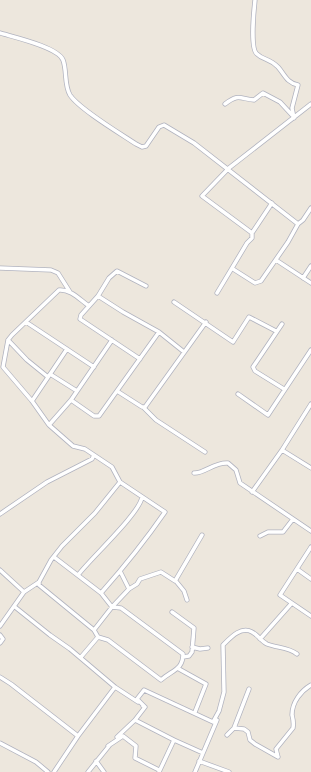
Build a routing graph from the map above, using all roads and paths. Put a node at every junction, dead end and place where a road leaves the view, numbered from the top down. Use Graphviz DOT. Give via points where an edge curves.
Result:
graph roads {
  1 [pos="255,0"];
  2 [pos="0,33"];
  3 [pos="225,104"];
  4 [pos="311,104"];
  5 [pos="294,118"];
  6 [pos="228,168"];
  7 [pos="272,203"];
  8 [pos="311,208"];
  9 [pos="298,224"];
  10 [pos="252,233"];
  11 [pos="276,260"];
  12 [pos="311,266"];
  13 [pos="0,268"];
  14 [pos="233,269"];
  15 [pos="303,278"];
  16 [pos="311,283"];
  17 [pos="146,286"];
  18 [pos="70,292"];
  19 [pos="217,293"];
  20 [pos="98,296"];
  21 [pos="174,302"];
  22 [pos="89,306"];
  23 [pos="26,322"];
  24 [pos="205,323"];
  25 [pos="282,324"];
  26 [pos="276,331"];
  27 [pos="159,332"];
  28 [pos="8,340"];
  29 [pos="112,340"];
  30 [pos="68,349"];
  31 [pos="311,350"];
  32 [pos="184,352"];
  33 [pos="140,359"];
  34 [pos="94,367"];
  35 [pos="49,376"];
  36 [pos="284,389"];
  37 [pos="78,391"];
  38 [pos="117,391"];
  39 [pos="238,394"];
  40 [pos="71,400"];
  41 [pos="32,401"];
  42 [pos="311,404"];
  43 [pos="143,407"];
  44 [pos="49,425"];
  45 [pos="282,450"];
  46 [pos="206,452"];
  47 [pos="94,455"];
  48 [pos="311,468"];
  49 [pos="194,473"];
  50 [pos="120,482"];
  51 [pos="252,492"];
  52 [pos="142,497"];
  53 [pos="0,514"];
  54 [pos="293,519"];
  55 [pos="311,531"];
  56 [pos="202,535"];
  57 [pos="260,536"];
  58 [pos="311,547"];
  59 [pos="54,557"];
  60 [pos="297,569"];
  61 [pos="0,570"];
  62 [pos="120,571"];
  63 [pos="78,575"];
  64 [pos="311,579"];
  65 [pos="175,580"];
  66 [pos="39,582"];
  67 [pos="129,589"];
  68 [pos="24,592"];
  69 [pos="101,593"];
  70 [pos="187,600"];
  71 [pos="291,604"];
  72 [pos="15,607"];
  73 [pos="112,607"];
  74 [pos="172,612"];
  75 [pos="311,616"];
  76 [pos="0,626"];
  77 [pos="94,630"];
  78 [pos="1,637"];
  79 [pos="98,637"];
  80 [pos="260,639"];
  81 [pos="0,642"];
  82 [pos="192,647"];
  83 [pos="208,648"];
  84 [pos="297,654"];
  85 [pos="81,657"];
  86 [pos="183,657"];
  87 [pos="179,669"];
  88 [pos="0,677"];
  89 [pos="311,685"];
  90 [pos="116,687"];
  91 [pos="249,689"];
  92 [pos="145,707"];
  93 [pos="195,712"];
  94 [pos="219,716"];
  95 [pos="136,720"];
  96 [pos="234,728"];
  97 [pos="228,734"];
  98 [pos="78,736"];
  99 [pos="174,740"];
  100 [pos="0,744"];
  101 [pos="108,746"];
  102 [pos="203,753"];
  103 [pos="96,761"];
  104 [pos="199,761"];
  105 [pos="159,771"];
  106 [pos="48,772"];
  107 [pos="54,772"];
  108 [pos="88,772"];
  109 [pos="104,772"];
  110 [pos="195,772"];
  111 [pos="229,772"];
  1 -- 5 [label="street" via="252,17 254,49 256,54 273,62 290,82 298,85 292,108"];
  2 -- 6 [label="street" via="61,55 70,95 89,112 136,144 146,146 159,127 164,125 194,142"];
  3 -- 5 [label="street" via="233,98 242,96 254,100 263,93 280,102"];
  4 -- 5 [label="street"];
  5 -- 6 [label="street"];
  6 -- 7 [label="street"];
  6 -- 10 [label="street" via="202,196"];
  7 -- 9 [label="street"];
  7 -- 10 [label="street"];
  8 -- 9 [label="street"];
  9 -- 11 [label="street"];
  10 -- 14 [label="street" via="252,238"];
  11 -- 14 [label="street" via="261,281 255,283"];
  11 -- 15 [label="street"];
  12 -- 15 [label="street"];
  13 -- 18 [label="street" via="51,270 58,273"];
  14 -- 19 [label="street"];
  15 -- 16 [label="street"];
  17 -- 20 [label="street" via="117,271 109,278"];
  18 -- 22 [label="street"];
  18 -- 23 [label="street" via="59,290"];
  20 -- 22 [label="street"];
  20 -- 27 [label="street"];
  21 -- 24 [label="street"];
  22 -- 29 [label="street" via="80,319"];
  23 -- 28 [label="street"];
  23 -- 30 [label="street"];
  24 -- 26 [label="street" via="233,342 249,317"];
  24 -- 32 [label="street"];
  25 -- 26 [label="street"];
  26 -- 36 [label="street" via="253,367 255,371"];
  27 -- 32 [label="street"];
  27 -- 33 [label="street"];
  28 -- 35 [label="street" via="27,360"];
  28 -- 41 [label="street" via="4,370"];
  29 -- 33 [label="street"];
  29 -- 34 [label="street"];
  30 -- 34 [label="street"];
  30 -- 35 [label="street"];
  31 -- 36 [label="street"];
  32 -- 43 [label="street"];
  33 -- 38 [label="street"];
  34 -- 37 [label="street"];
  35 -- 37 [label="street"];
  35 -- 41 [label="street"];
  36 -- 39 [label="street" via="268,415"];
  37 -- 40 [label="street"];
  38 -- 40 [label="street" via="97,417"];
  38 -- 43 [label="street"];
  40 -- 44 [label="street"];
  41 -- 44 [label="street"];
  42 -- 45 [label="street"];
  43 -- 46 [label="street" via="156,420"];
  44 -- 47 [label="street" via="73,446"];
  45 -- 48 [label="street"];
  45 -- 51 [label="street"];
  47 -- 50 [label="street" via="112,467"];
  47 -- 53 [label="street" via="92,459 47,482"];
  49 -- 51 [label="street" via="220,462 228,463 236,470 240,483"];
  50 -- 52 [label="street"];
  50 -- 59 [label="street"];
  51 -- 54 [label="street"];
  52 -- 62 [label="street" via="165,512"];
  52 -- 63 [label="street" via="141,503 130,517"];
  54 -- 55 [label="street"];
  54 -- 57 [label="street" via="283,532 268,532"];
  56 -- 65 [label="street"];
  58 -- 60 [label="street"];
  59 -- 63 [label="street"];
  59 -- 66 [label="street"];
  60 -- 64 [label="street"];
  60 -- 71 [label="street" via="280,595"];
  61 -- 68 [label="street"];
  62 -- 67 [label="street"];
  62 -- 69 [label="street"];
  63 -- 69 [label="street"];
  65 -- 67 [label="street" via="161,572 144,576"];
  65 -- 70 [label="street" via="184,591"];
  66 -- 68 [label="street"];
  66 -- 77 [label="street" via="39,585"];
  67 -- 73 [label="street"];
  68 -- 72 [label="street"];
  69 -- 73 [label="street"];
  71 -- 75 [label="street"];
  71 -- 80 [label="street"];
  72 -- 76 [label="street"];
  72 -- 85 [label="street"];
  73 -- 77 [label="street"];
  73 -- 86 [label="street" via="121,608 183,654"];
  74 -- 82 [label="street" via="194,628"];
  77 -- 79 [label="street"];
  78 -- 81 [label="street"];
  79 -- 85 [label="street"];
  79 -- 87 [label="street" via="108,640 161,680"];
  80 -- 84 [label="street"];
  80 -- 93 [label="street" via="252,632 244,630 223,644 224,692 219,711 213,722"];
  82 -- 83 [label="street"];
  82 -- 86 [label="street" via="189,656"];
  85 -- 90 [label="street"];
  86 -- 87 [label="street"];
  87 -- 93 [label="street" via="206,684"];
  88 -- 98 [label="street"];
  89 -- 96 [label="street" via="295,702 292,710 293,728 276,749 278,757 250,740 248,732 244,729"];
  90 -- 92 [label="street"];
  90 -- 98 [label="street"];
  91 -- 96 [label="street"];
  92 -- 93 [label="street" via="137,700 144,690"];
  92 -- 95 [label="street"];
  94 -- 102 [label="street"];
  95 -- 99 [label="street"];
  95 -- 101 [label="street"];
  96 -- 97 [label="street"];
  98 -- 107 [label="street"];
  99 -- 102 [label="street"];
  99 -- 105 [label="street"];
  100 -- 106 [label="street" via="36,762"];
  101 -- 103 [label="street"];
  101 -- 105 [label="street" via="123,736 136,746 135,758"];
  102 -- 104 [label="street"];
  103 -- 108 [label="street"];
  103 -- 109 [label="street"];
  104 -- 110 [label="street"];
  104 -- 111 [label="street"];
}
